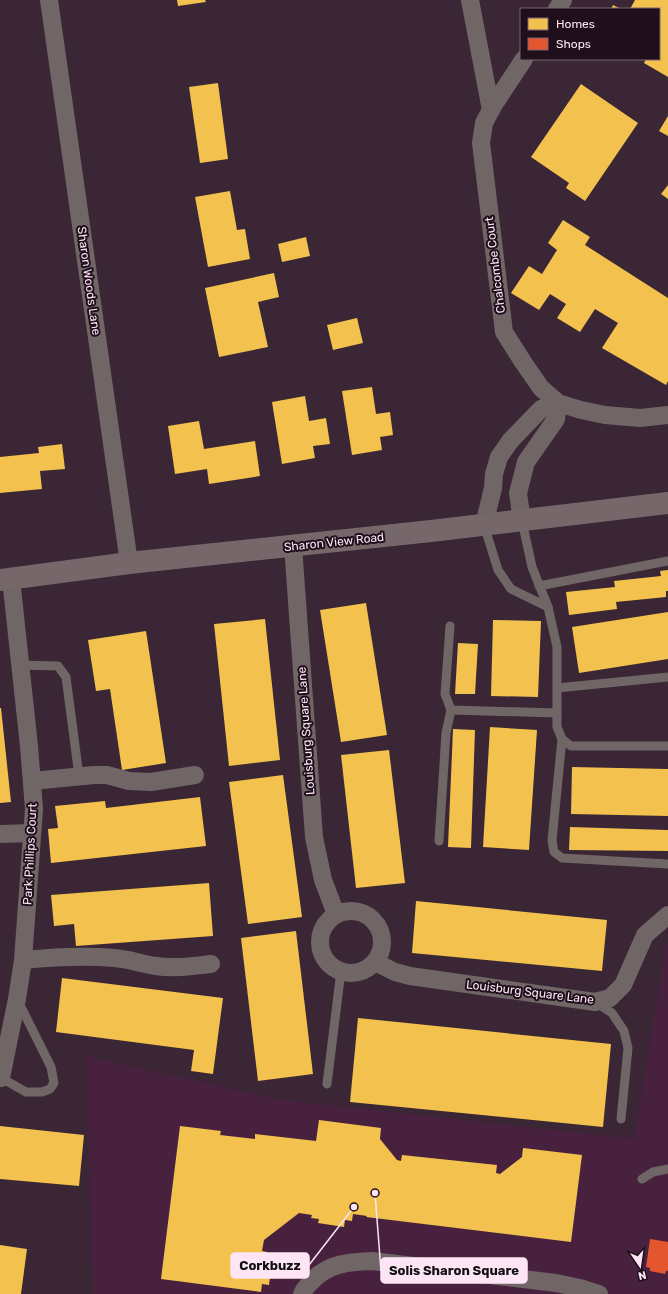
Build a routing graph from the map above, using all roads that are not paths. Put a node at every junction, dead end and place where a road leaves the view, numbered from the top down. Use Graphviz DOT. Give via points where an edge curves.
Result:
graph roads {
  1 [pos="49,0"];
  2 [pos="470,0"];
  3 [pos="523,60"];
  4 [pos="491,110"];
  5 [pos="558,403"];
  6 [pos="668,415"];
  7 [pos="668,503"];
  8 [pos="522,520"];
  9 [pos="484,525"];
  10 [pos="293,546"];
  11 [pos="668,561"];
  12 [pos="129,563"];
  13 [pos="6,580"];
  14 [pos="540,586"];
  15 [pos="548,607"];
  16 [pos="450,626"];
  17 [pos="20,665"];
  18 [pos="668,677"];
  19 [pos="557,688"];
  20 [pos="451,710"];
  21 [pos="557,713"];
  22 [pos="562,739"];
  23 [pos="668,746"];
  24 [pos="195,775"];
  25 [pos="80,776"];
  26 [pos="32,780"];
  27 [pos="32,833"];
  28 [pos="0,834"];
  29 [pos="440,841"];
  30 [pos="668,864"];
  31 [pos="336,914"];
  32 [pos="668,915"];
  33 [pos="23,960"];
  34 [pos="375,962"];
  35 [pos="211,964"];
  36 [pos="341,971"];
  37 [pos="17,1000"];
  38 [pos="595,1002"];
  39 [pos="0,1078"];
  40 [pos="327,1084"];
  41 [pos="622,1119"];
  42 [pos="668,1169"];
  43 [pos="642,1178"];
  44 [pos="302,1294"];
  45 [pos="599,1294"];
  1 -- 12 [label="street, Sharon Woods Lane"];
  2 -- 4 [label="street"];
  3 -- 4 [label="street, Chalcombe Court"];
  4 -- 5 [label="street, Chalcombe Court" via="484,123 481,144 504,332 541,388"];
  5 -- 6 [label="street, Chalcombe Court" via="605,415 640,418"];
  5 -- 8 [label="street" via="556,419 526,462 518,493"];
  5 -- 9 [label="street" via="541,409 511,440 499,457"];
  7 -- 8 [label="street, Sharon View Road"];
  8 -- 9 [label="street, Sharon View Road"];
  8 -- 14 [label="lane" via="532,567"];
  9 -- 10 [label="street, Sharon View Road"];
  9 -- 15 [label="lane" via="498,570 510,589"];
  10 -- 12 [label="street, Sharon View Road"];
  10 -- 31 [label="street, Louisburg Square Lane" via="314,837 323,880"];
  11 -- 14 [label="lane"];
  12 -- 13 [label="street, Sharon View Road"];
  13 -- 17 [label="street, Park Phillips Court"];
  14 -- 15 [label="lane"];
  15 -- 19 [label="lane" via="557,647"];
  16 -- 20 [label="lane" via="445,694"];
  17 -- 25 [label="lane" via="58,666 66,677"];
  17 -- 26 [label="street, Park Phillips Court"];
  18 -- 19 [label="lane"];
  19 -- 21 [label="lane"];
  20 -- 21 [label="lane"];
  20 -- 29 [label="lane" via="446,733"];
  21 -- 22 [label="lane" via="557,727"];
  22 -- 23 [label="lane" via="571,746"];
  22 -- 30 [label="lane" via="552,840 554,852 562,858"];
  24 -- 25 [label="street" via="151,782 129,781 107,775"];
  25 -- 26 [label="street"];
  26 -- 27 [label="street, Park Phillips Court"];
  27 -- 28 [label="street"];
  27 -- 33 [label="street, Park Phillips Court"];
  31 -- 34 [label="street" via="348,910 360,912 371,918 378,927 382,939"];
  31 -- 36 [label="street" via="326,921 319,944 330,966"];
  32 -- 38 [label="street, Louisburg Square Lane" via="645,935 623,985 610,998"];
  33 -- 35 [label="street" via="73,956 114,958 180,968"];
  33 -- 37 [label="street, Park Phillips Court"];
  34 -- 36 [label="street" via="353,973"];
  34 -- 38 [label="street, Louisburg Square Lane" via="410,976"];
  36 -- 40 [label="lane"];
  37 -- 39 [label="street, Park Phillips Court"];
  37 -- 39 [label="lane" via="51,1067 54,1083 50,1090 26,1092"];
  38 -- 41 [label="lane" via="612,1013 624,1031 628,1048"];
  42 -- 43 [label="lane" via="653,1172"];
  44 -- 45 [label="street" via="315,1277 331,1266 372,1261 556,1283"];
}
